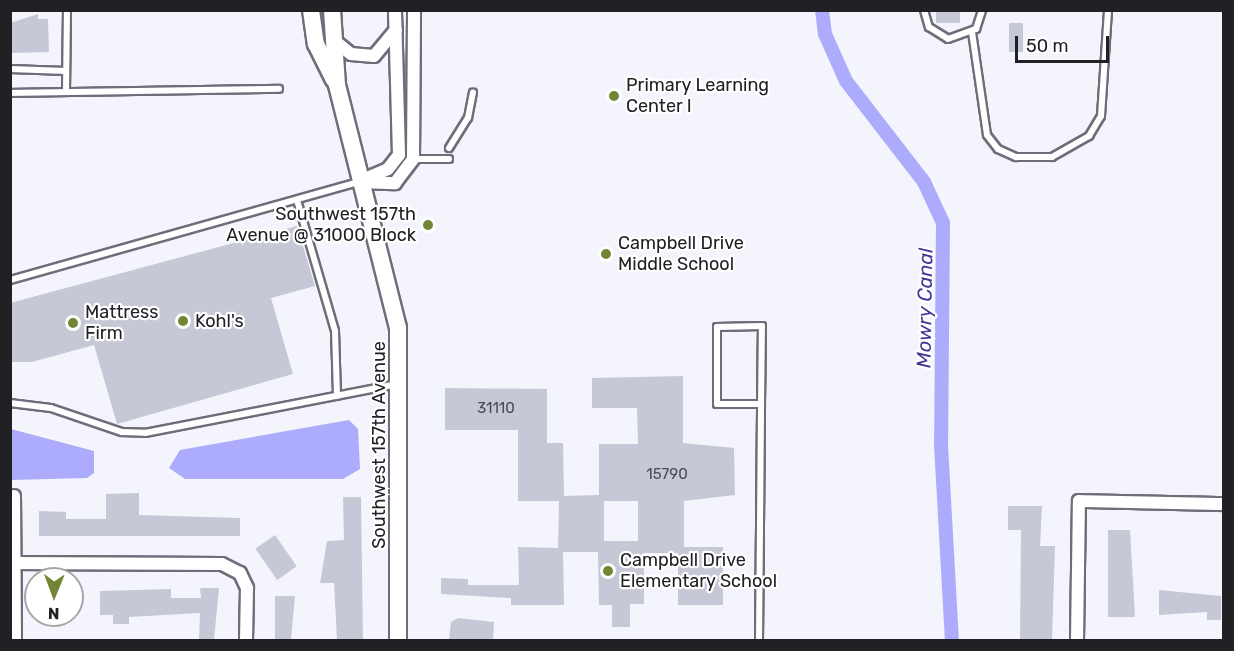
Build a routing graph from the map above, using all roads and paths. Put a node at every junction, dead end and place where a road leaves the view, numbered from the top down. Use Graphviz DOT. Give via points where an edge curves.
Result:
graph roads {
  1 [pos="67,10"];
  2 [pos="311,10"];
  3 [pos="332,10"];
  4 [pos="395,10"];
  5 [pos="414,10"];
  6 [pos="924,10"];
  7 [pos="982,10"];
  8 [pos="1108,10"];
  9 [pos="396,30"];
  10 [pos="972,32"];
  11 [pos="336,42"];
  12 [pos="10,69"];
  13 [pos="66,71"];
  14 [pos="337,85"];
  15 [pos="279,89"];
  16 [pos="66,91"];
  17 [pos="473,92"];
  18 [pos="10,93"];
  19 [pos="449,148"];
  20 [pos="413,159"];
  21 [pos="449,159"];
  22 [pos="359,182"];
  23 [pos="297,200"];
  24 [pos="10,280"];
  25 [pos="401,383"];
  26 [pos="337,396"];
  27 [pos="10,403"];
  28 [pos="761,404"];
  29 [pos="14,496"];
  30 [pos="1224,504"];
  31 [pos="13,563"];
  32 [pos="15,640"];
  33 [pos="246,640"];
  34 [pos="398,640"];
  35 [pos="759,640"];
  36 [pos="1077,640"];
  1 -- 13 [label="lane"];
  2 -- 14 [label="street, Southwest 157th Avenue" via="316,44"];
  3 -- 11 [label="street, Southwest 157th Avenue"];
  4 -- 9 [label="street"];
  5 -- 20 [label="street"];
  6 -- 10 [label="lane" via="937,37"];
  7 -- 10 [label="lane"];
  8 -- 10 [label="lane" via="1101,116 1074,148 1052,157 1016,157 998,149 987,135"];
  9 -- 11 [label="street" via="374,56 351,54"];
  9 -- 22 [label="street" via="399,155 388,169"];
  11 -- 14 [label="street, Southwest 157th Avenue"];
  12 -- 13 [label="lane"];
  13 -- 16 [label="lane"];
  14 -- 22 [label="street, Southwest 157th Avenue"];
  15 -- 16 [label="lane"];
  16 -- 18 [label="lane"];
  17 -- 19 [label="lane" via="468,118"];
  20 -- 21 [label="lane"];
  20 -- 22 [label="street" via="396,183"];
  22 -- 23 [label="lane"];
  22 -- 25 [label="street, Southwest 157th Avenue" via="398,328"];
  23 -- 24 [label="lane"];
  23 -- 26 [label="lane" via="334,331"];
  25 -- 26 [label="lane"];
  25 -- 34 [label="street, Southwest 157th Avenue"];
  26 -- 27 [label="lane" via="145,433 122,432 51,408"];
  28 -- 28 [label="lane" via="762,326 717,327 717,404"];
  28 -- 35 [label="lane"];
  29 -- 31 [label="street"];
  30 -- 36 [label="street" via="1079,501"];
  31 -- 32 [label="street"];
  31 -- 33 [label="street" via="222,564 240,573 246,588"];
}
